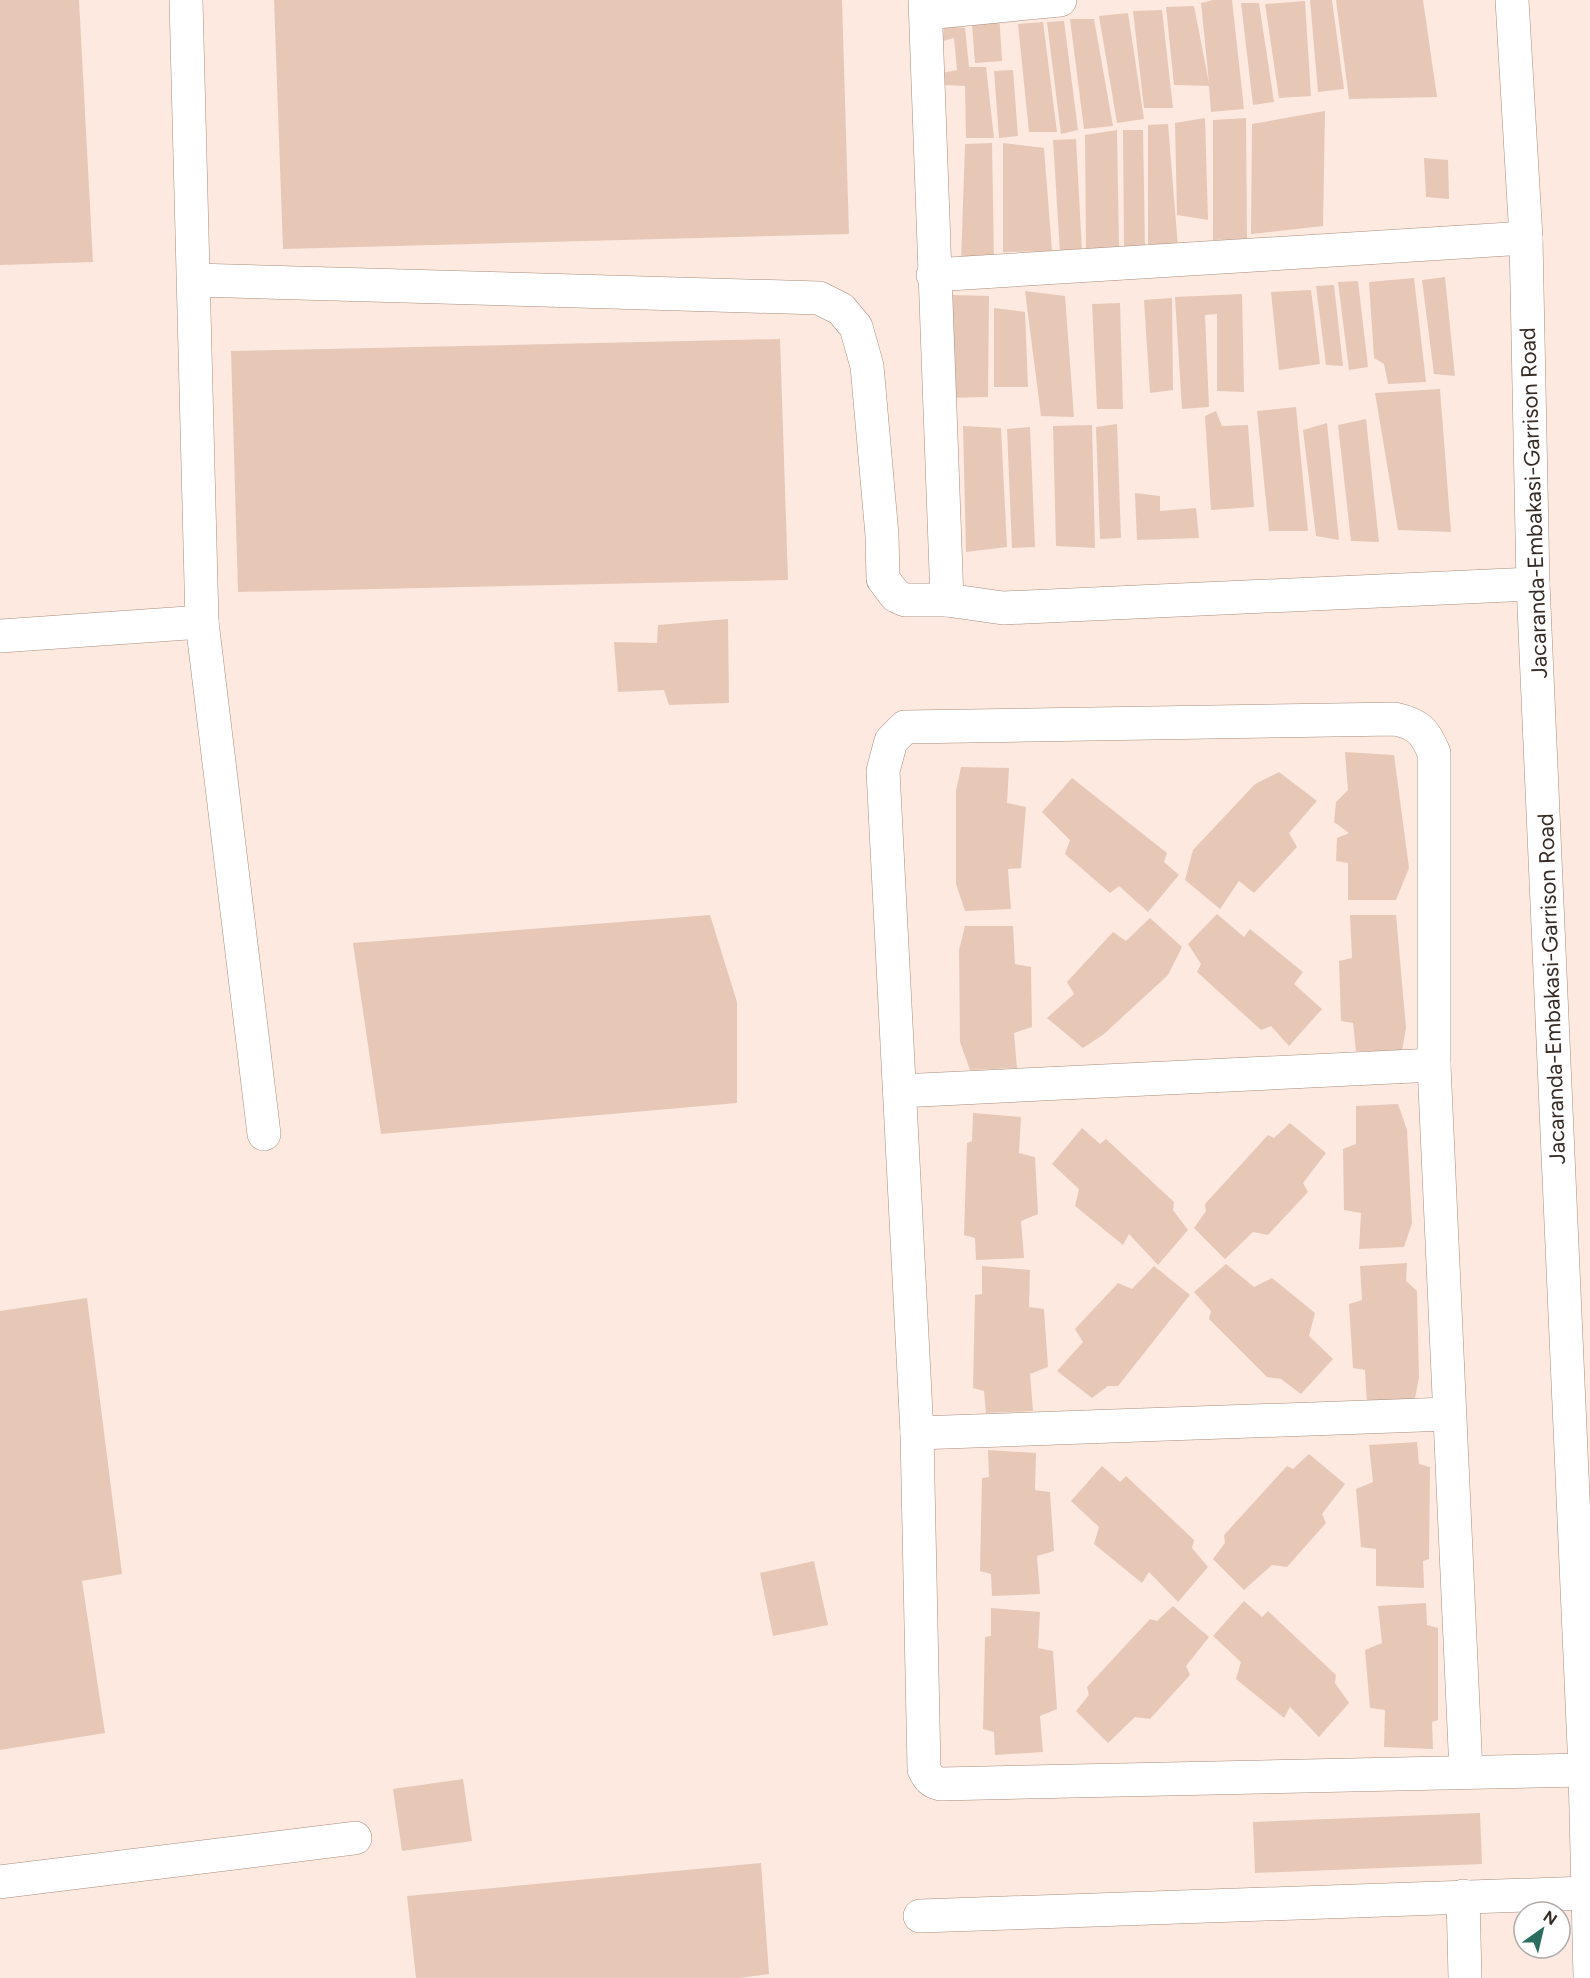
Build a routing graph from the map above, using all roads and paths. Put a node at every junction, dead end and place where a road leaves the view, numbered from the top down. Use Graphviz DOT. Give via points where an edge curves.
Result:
graph roads {
  1 [pos="186,0"];
  2 [pos="1060,0"];
  3 [pos="1512,0"];
  4 [pos="926,6"];
  5 [pos="1526,238"];
  6 [pos="933,275"];
  7 [pos="195,280"];
  8 [pos="1533,584"];
  9 [pos="947,600"];
  10 [pos="202,622"];
  11 [pos="0,636"];
  12 [pos="1434,1065"];
  13 [pos="900,1091"];
  14 [pos="264,1134"];
  15 [pos="1449,1414"];
  16 [pos="917,1433"];
  17 [pos="1585,1770"];
  18 [pos="1466,1772"];
  19 [pos="355,1838"];
  20 [pos="0,1882"];
  21 [pos="1587,1893"];
  22 [pos="1462,1896"];
  23 [pos="920,1916"];
  24 [pos="1466,1978"];
  25 [pos="1590,1978"];
  1 -- 7 [label="street"];
  2 -- 4 [label="street"];
  3 -- 5 [label="street, Jacaranda-Embakasi-Garrison Road"];
  4 -- 6 [label="street"];
  5 -- 6 [label="street"];
  5 -- 8 [label="street, Jacaranda-Embakasi-Garrison Road"];
  6 -- 9 [label="street"];
  7 -- 9 [label="street" via="819,298 841,309 856,327 867,366 883,579 896,596 905,600"];
  7 -- 10 [label="street"];
  8 -- 9 [label="street" via="1003,608"];
  8 -- 17 [label="street, Jacaranda-Embakasi-Garrison Road"];
  10 -- 11 [label="street"];
  10 -- 14 [label="street"];
  12 -- 13 [label="street"];
  12 -- 13 [label="street" via="1434,753 1425,733 1413,723 1395,719 905,727 891,741 883,771"];
  12 -- 15 [label="street"];
  13 -- 16 [label="street"];
  15 -- 16 [label="street"];
  15 -- 18 [label="street"];
  16 -- 18 [label="street" via="924,1769 934,1783"];
  17 -- 18 [label="street"];
  17 -- 21 [label="street, Jacaranda-Embakasi-Garrison Road"];
  19 -- 20 [label="street"];
  21 -- 22 [label="street"];
  21 -- 25 [label="street, Jacaranda-Embakasi-Garrison Road"];
  22 -- 23 [label="street"];
  22 -- 24 [label="street"];
}
